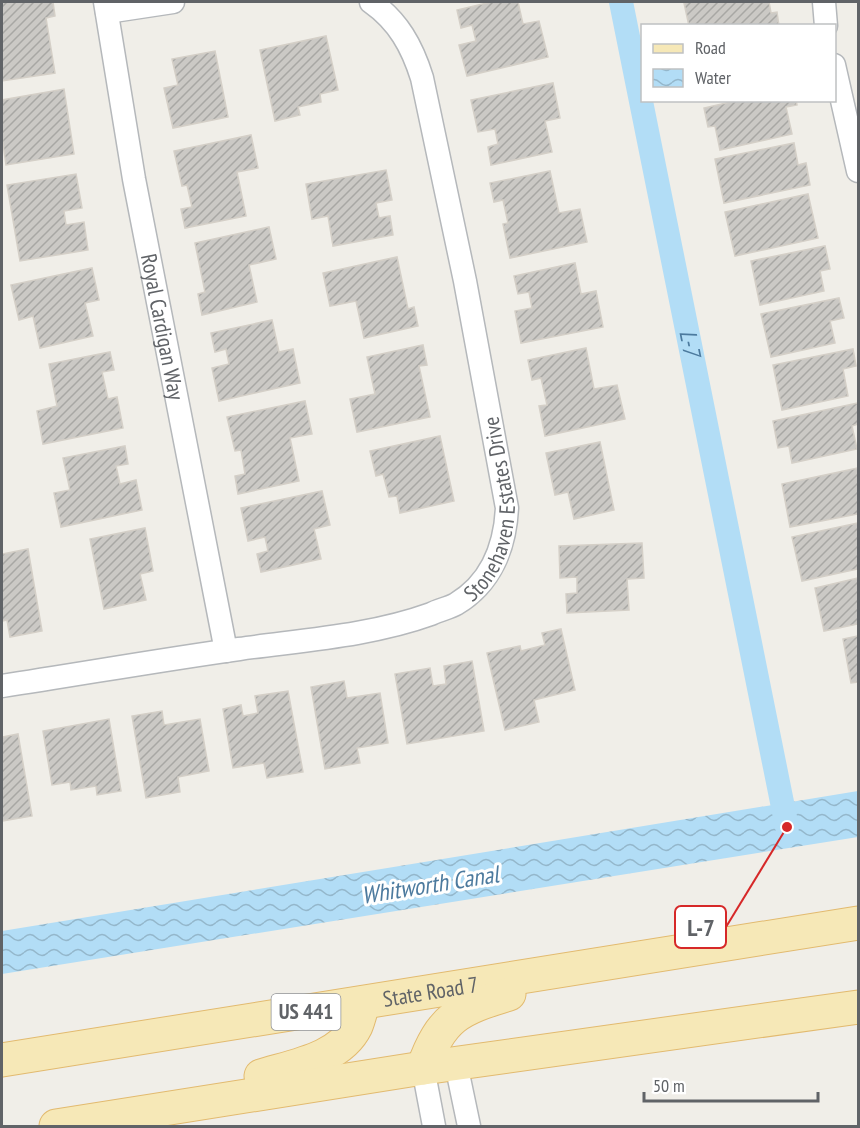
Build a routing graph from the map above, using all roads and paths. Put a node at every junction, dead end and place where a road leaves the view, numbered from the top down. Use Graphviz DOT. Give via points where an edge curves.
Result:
graph roads {
  1 [pos="173,2"];
  2 [pos="370,2"];
  3 [pos="824,2"];
  4 [pos="106,7"];
  5 [pos="826,24"];
  6 [pos="836,74"];
  7 [pos="858,171"];
  8 [pos="226,651"];
  9 [pos="2,686"];
  10 [pos="858,923"];
  11 [pos="611,964"];
  12 [pos="363,1003"];
  13 [pos="858,1007"];
  14 [pos="2,1060"];
  15 [pos="456,1064"];
  16 [pos="423,1068"];
  17 [pos="109,1118"];
  18 [pos="56,1126"];
  19 [pos="434,1126"];
  20 [pos="469,1126"];
  1 -- 4 [label="street"];
  2 -- 8 [label="street, Stonehaven Estates Drive" via="401,30 422,78 465,281 507,508 506,531 489,573 455,604 403,624"];
  3 -- 5 [label="street"];
  4 -- 8 [label="street, Royal Cardigan Way" via="134,179"];
  6 -- 7 [label="street"];
  8 -- 9 [label="street, Stonehaven Estates Drive"];
  10 -- 11 [label="main road, State Road 7 / US 441"];
  11 -- 12 [label="main road, State Road 7 / US 441"];
  11 -- 16 [label="main road" via="473,1005 446,1024 432,1042"];
  12 -- 14 [label="main road, State Road 7 / US 441"];
  12 -- 17 [label="main road" via="356,1027 340,1046 310,1062"];
  13 -- 15 [label="main road"];
  15 -- 16 [label="main road"];
  15 -- 20 [label="street"];
  16 -- 17 [label="main road"];
  16 -- 19 [label="street"];
  17 -- 18 [label="main road"];
}
